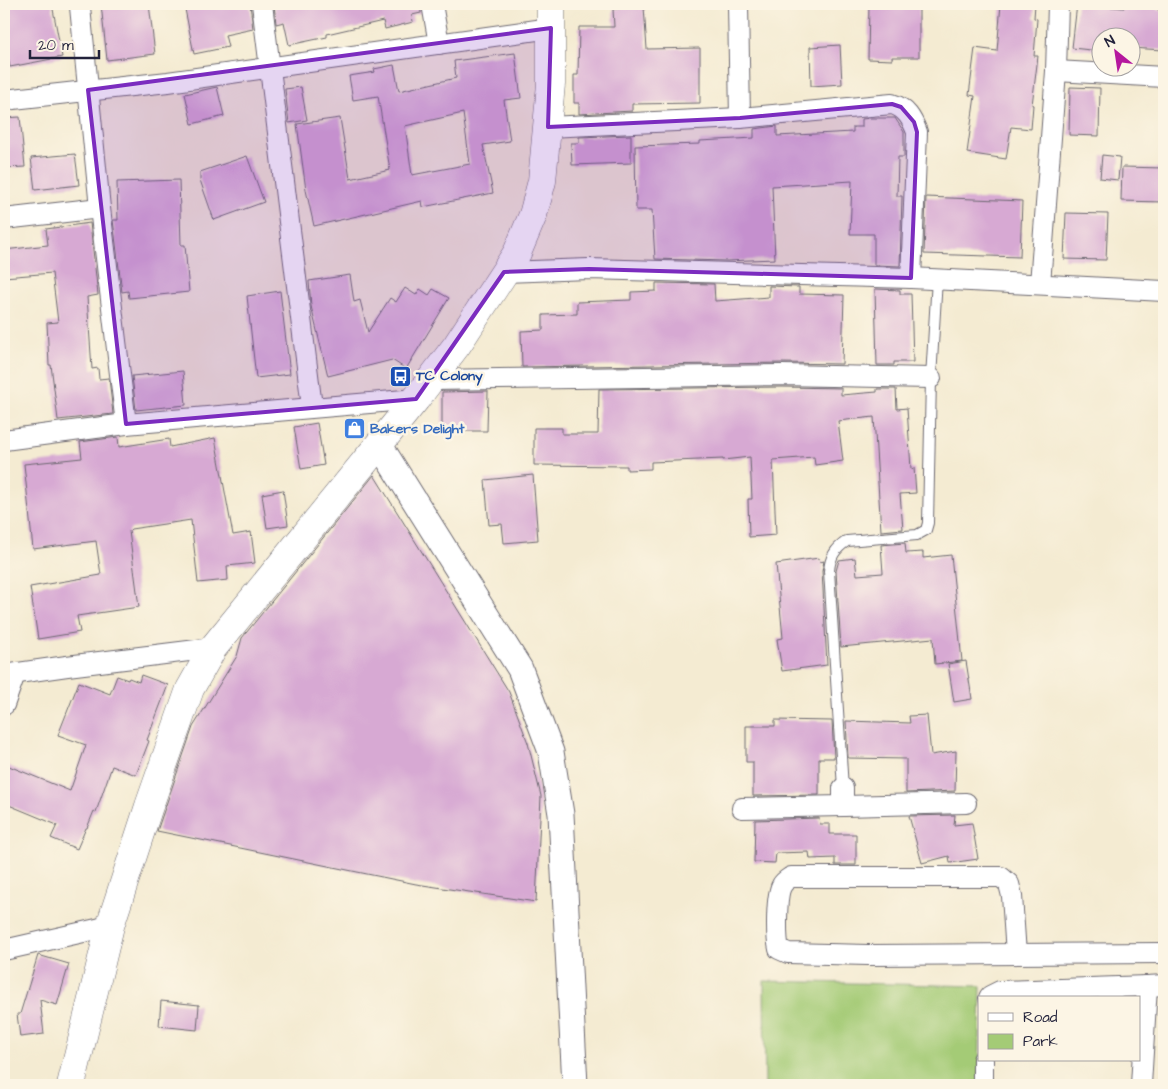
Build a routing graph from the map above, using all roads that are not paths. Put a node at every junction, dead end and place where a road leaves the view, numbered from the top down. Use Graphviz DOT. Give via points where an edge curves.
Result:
graph roads {
  1 [pos="262,4"];
  2 [pos="432,4"];
  3 [pos="738,4"];
  4 [pos="1058,4"];
  5 [pos="80,7"];
  6 [pos="551,16"];
  7 [pos="439,44"];
  8 [pos="271,68"];
  9 [pos="1056,71"];
  10 [pos="1164,77"];
  11 [pos="88,90"];
  12 [pos="4,100"];
  13 [pos="740,118"];
  14 [pos="548,127"];
  15 [pos="100,208"];
  16 [pos="4,219"];
  17 [pos="504,272"];
  18 [pos="912,278"];
  19 [pos="937,279"];
  20 [pos="1040,284"];
  21 [pos="1164,291"];
  22 [pos="931,378"];
  23 [pos="423,389"];
  24 [pos="312,408"];
  25 [pos="126,424"];
  26 [pos="4,440"];
  27 [pos="379,444"];
  28 [pos="213,648"];
  29 [pos="10,674"];
  30 [pos="4,705"];
  31 [pos="843,797"];
  32 [pos="966,803"];
  33 [pos="742,808"];
  34 [pos="110,926"];
  35 [pos="4,950"];
  36 [pos="1164,953"];
  37 [pos="1016,954"];
  38 [pos="1155,985"];
  39 [pos="990,996"];
  40 [pos="983,1062"];
  41 [pos="71,1085"];
  42 [pos="575,1085"];
  43 [pos="983,1085"];
  44 [pos="1141,1085"];
  1 -- 8 [label="street"];
  2 -- 7 [label="street"];
  3 -- 13 [label="street"];
  4 -- 9 [label="street"];
  5 -- 11 [label="street"];
  6 -- 7 [label="street"];
  6 -- 14 [label="main road"];
  7 -- 8 [label="street"];
  8 -- 11 [label="street"];
  8 -- 24 [label="street"];
  9 -- 10 [label="street"];
  9 -- 20 [label="street"];
  11 -- 12 [label="street"];
  11 -- 15 [label="street"];
  13 -- 14 [label="street"];
  13 -- 18 [label="street" via="892,104 901,107 918,132"];
  14 -- 17 [label="main road" via="542,181 533,215"];
  15 -- 16 [label="street"];
  15 -- 25 [label="street"];
  17 -- 18 [label="street" via="589,270"];
  17 -- 23 [label="main road"];
  18 -- 19 [label="street"];
  19 -- 20 [label="street"];
  19 -- 22 [label="lane"];
  20 -- 21 [label="street"];
  22 -- 23 [label="street" via="782,376"];
  22 -- 31 [label="lane" via="926,530 917,536 847,541 833,553 830,562"];
  23 -- 24 [label="street"];
  23 -- 27 [label="main road"];
  24 -- 25 [label="street"];
  25 -- 26 [label="street"];
  27 -- 28 [label="main road"];
  27 -- 42 [label="street" via="520,669 551,752 561,814"];
  28 -- 29 [label="street"];
  28 -- 34 [label="main road" via="190,689"];
  29 -- 30 [label="street"];
  31 -- 32 [label="street"];
  31 -- 33 [label="street"];
  34 -- 35 [label="street"];
  34 -- 41 [label="main road"];
  36 -- 37 [label="street"];
  37 -- 37 [label="street" via="788,953 779,949 777,940 779,892 782,883 791,877 1001,877 1009,884 1012,896"];
  38 -- 39 [label="street" via="1000,991"];
  38 -- 44 [label="street"];
  40 -- 43 [label="street"];
}
